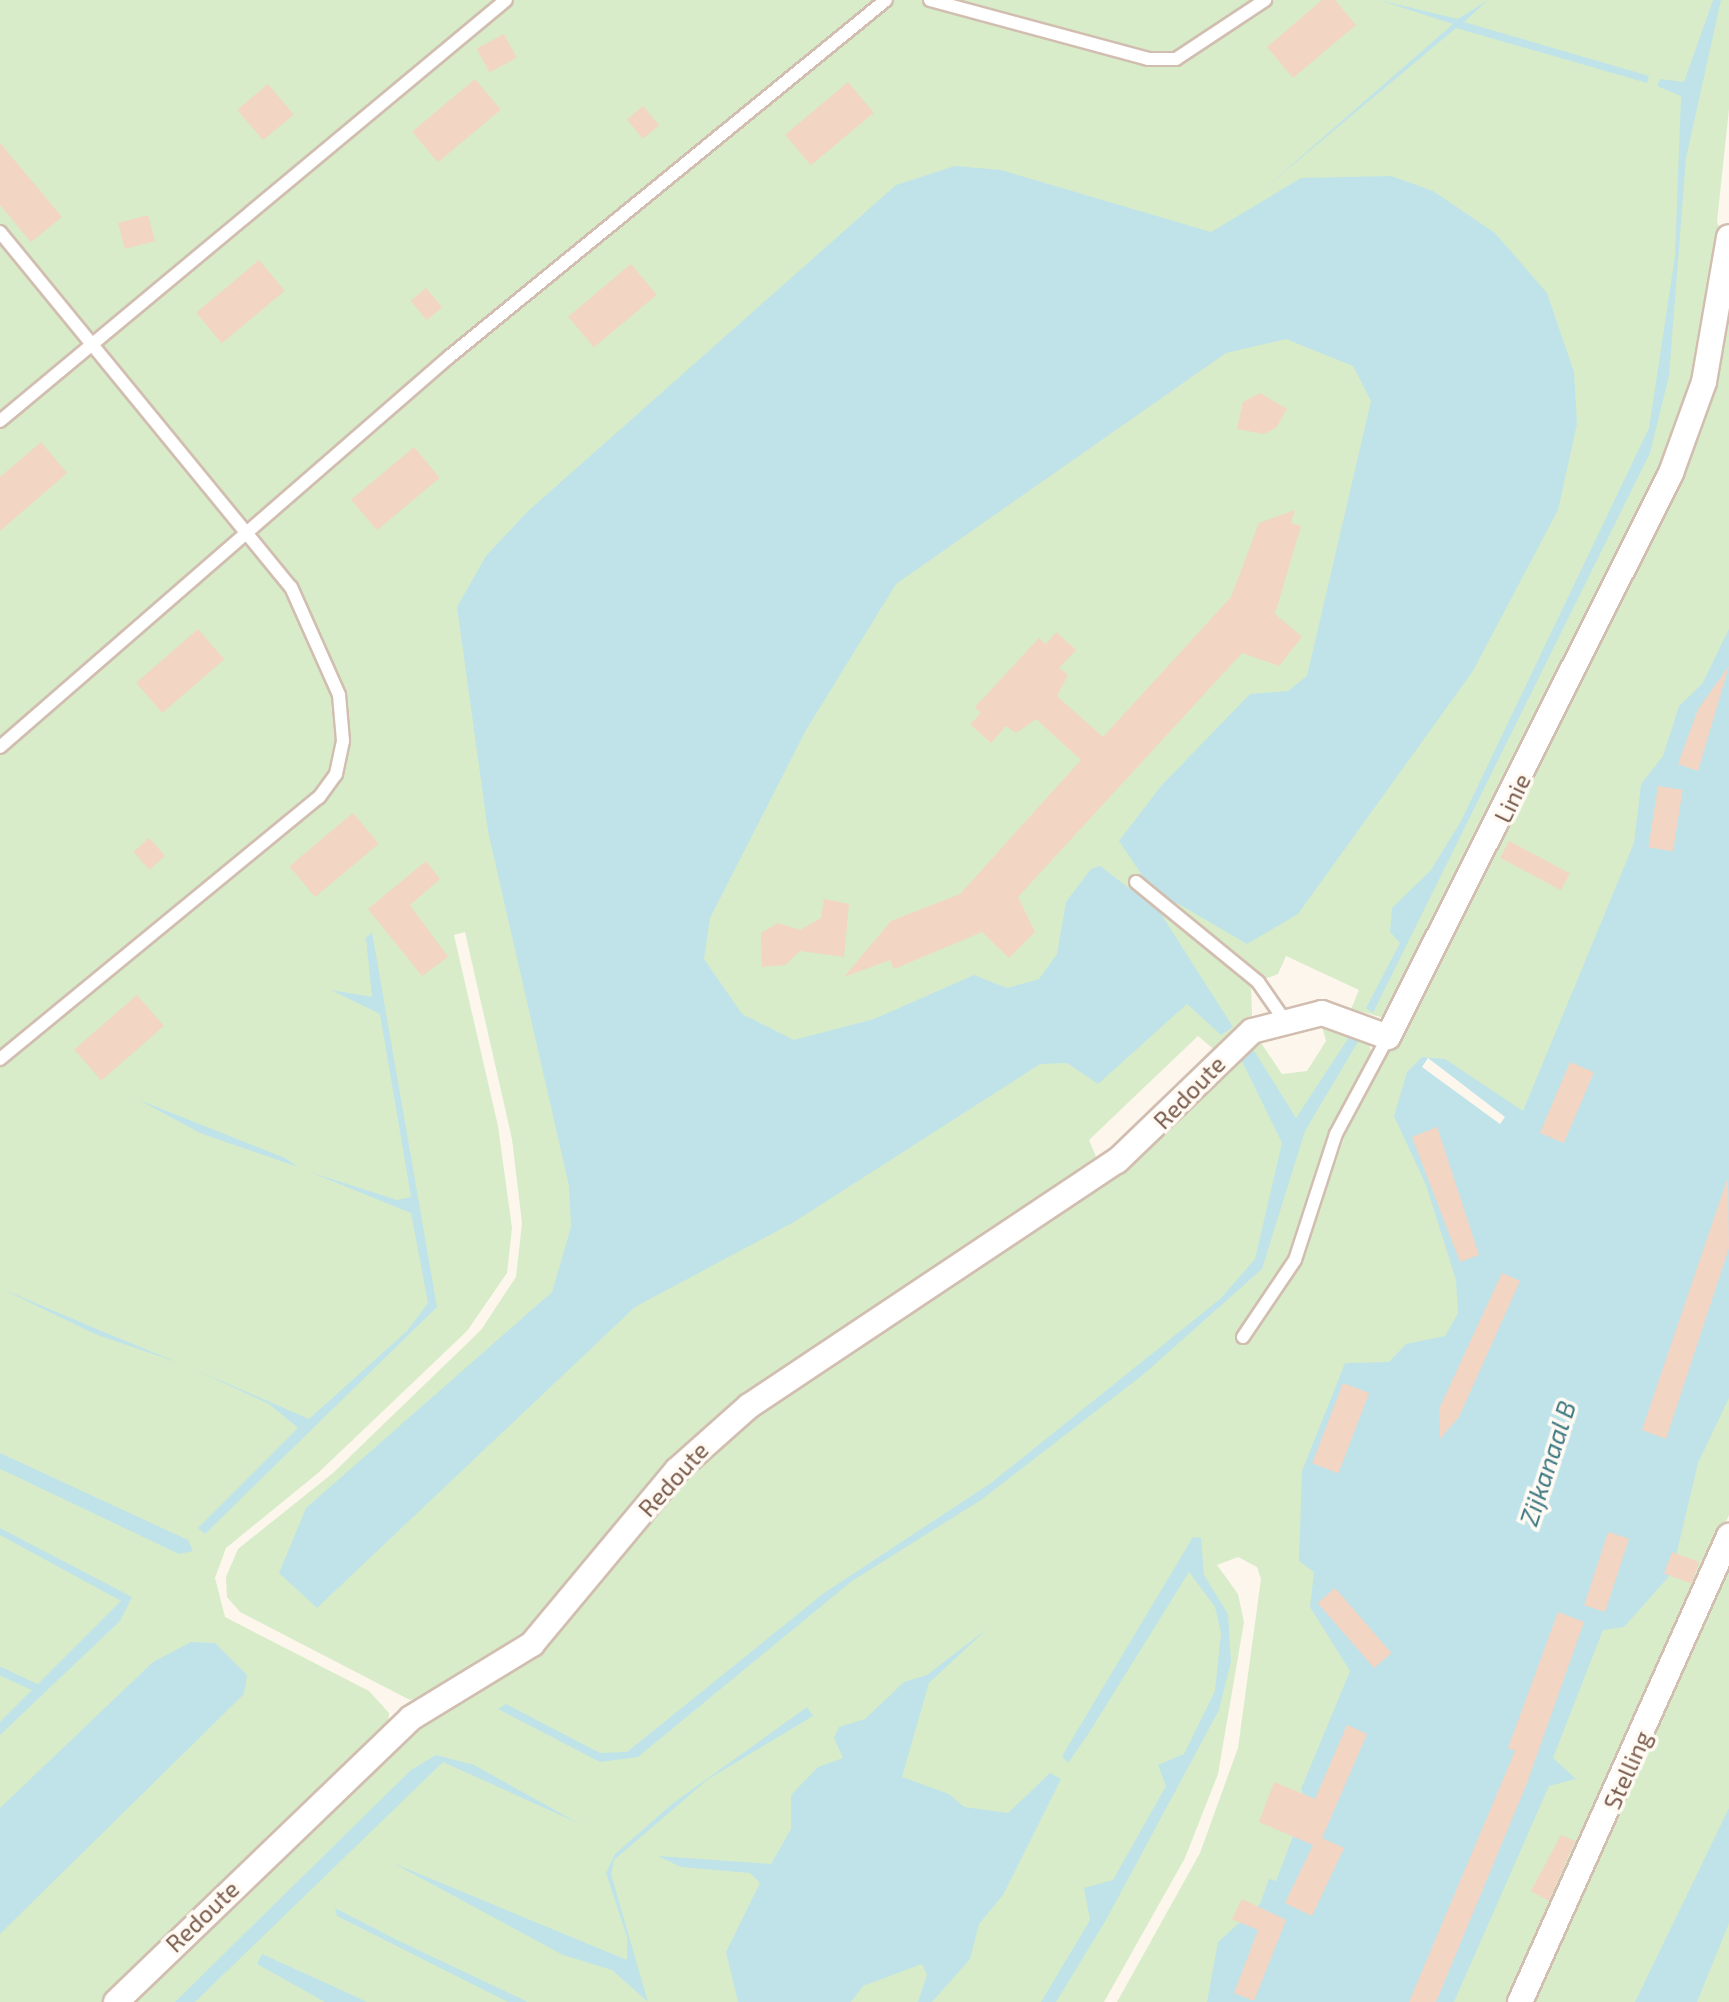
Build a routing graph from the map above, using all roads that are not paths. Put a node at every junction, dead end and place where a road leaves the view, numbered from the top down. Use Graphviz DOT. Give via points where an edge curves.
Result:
graph roads {
  1 [pos="506,0"];
  2 [pos="886,0"];
  3 [pos="930,0"];
  4 [pos="1265,0"];
  5 [pos="0,232"];
  6 [pos="1729,237"];
  7 [pos="93,344"];
  8 [pos="0,421"];
  9 [pos="249,532"];
  10 [pos="0,747"];
  11 [pos="1136,882"];
  12 [pos="1283,1018"];
  13 [pos="1388,1037"];
  14 [pos="0,1059"];
  15 [pos="1243,1337"];
  16 [pos="1729,1536"];
  17 [pos="116,2002"];
  18 [pos="1520,2002"];
  1 -- 7 [label="lane"];
  2 -- 9 [label="lane" via="449,357"];
  3 -- 4 [label="lane" via="1148,59 1176,59"];
  5 -- 7 [label="lane"];
  6 -- 13 [label="street, Linie" via="1704,382 1677,459"];
  7 -- 8 [label="lane"];
  7 -- 9 [label="lane"];
  9 -- 10 [label="lane"];
  9 -- 14 [label="lane" via="321,641 339,695 343,741 336,774 319,797"];
  11 -- 12 [label="lane" via="1258,982"];
  12 -- 13 [label="street" via="1334,1014"];
  12 -- 17 [label="street, Redoute" via="1234,1046 1117,1161 711,1437 532,1644 411,1718"];
  13 -- 15 [label="lane, Linie" via="1336,1134 1295,1260"];
  16 -- 18 [label="street, Stelling"];
}
